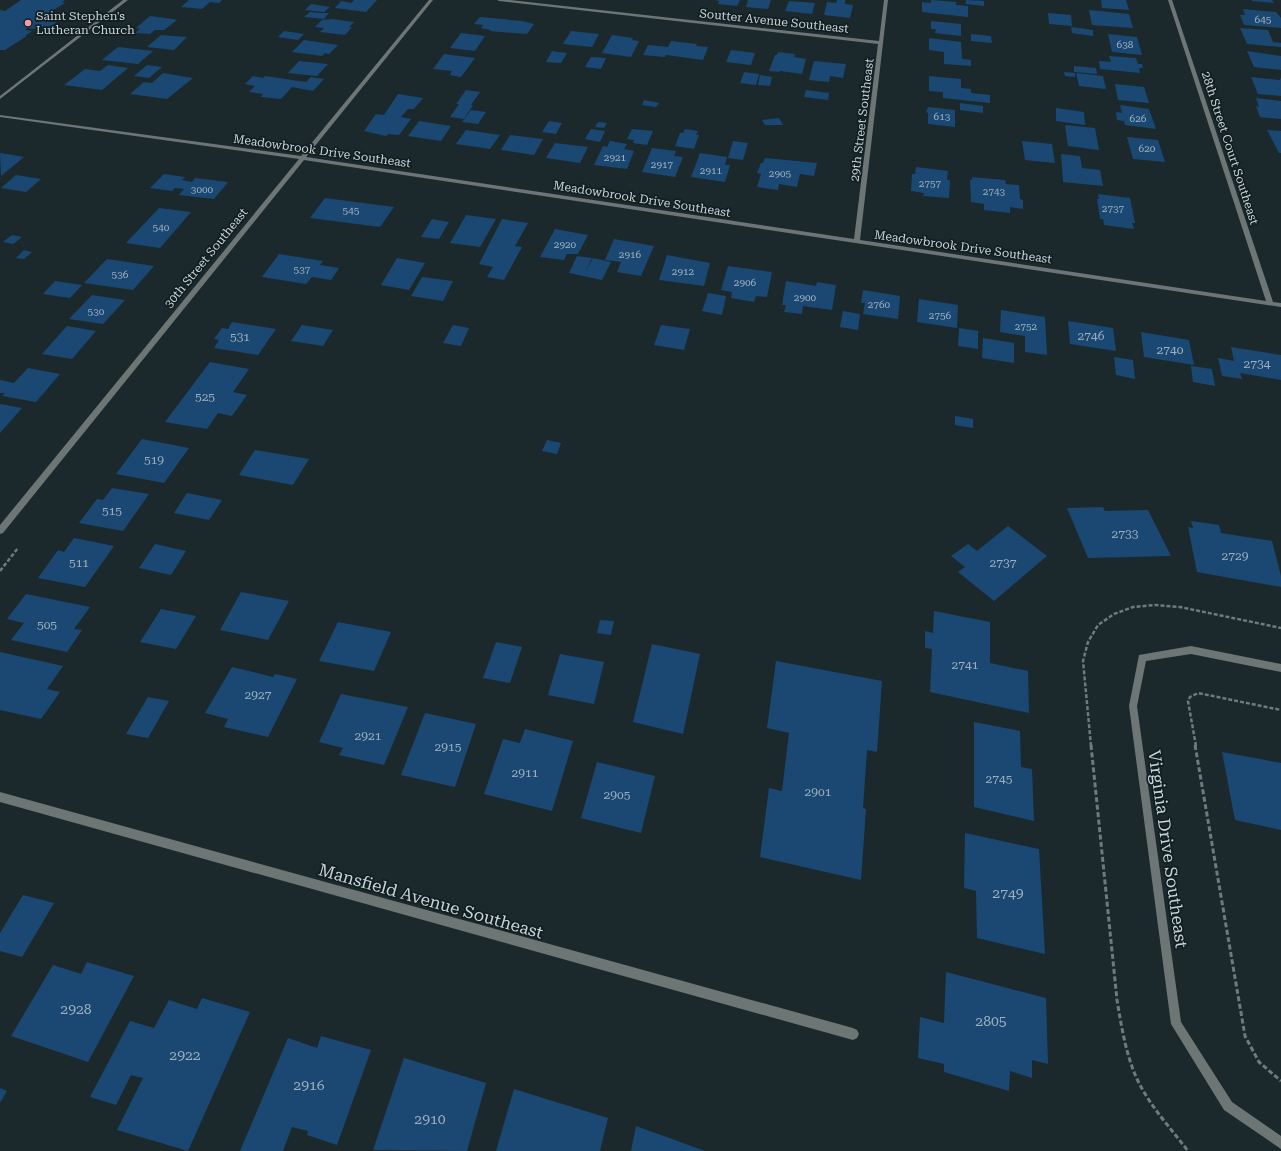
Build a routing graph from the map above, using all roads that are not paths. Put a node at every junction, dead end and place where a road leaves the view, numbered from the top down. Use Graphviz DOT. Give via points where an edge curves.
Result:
graph roads {
  1 [pos="126,0"];
  2 [pos="431,0"];
  3 [pos="499,0"];
  4 [pos="886,0"];
  5 [pos="1170,0"];
  6 [pos="881,43"];
  7 [pos="0,98"];
  8 [pos="0,116"];
  9 [pos="302,158"];
  10 [pos="857,242"];
  11 [pos="1270,303"];
  12 [pos="1281,305"];
  13 [pos="0,531"];
  14 [pos="1281,668"];
  15 [pos="0,797"];
  16 [pos="853,1034"];
  17 [pos="1281,1143"];
  1 -- 7 [label="street"];
  2 -- 9 [label="street, 30th Street Southeast"];
  3 -- 6 [label="street, Soutter Avenue Southeast"];
  4 -- 6 [label="street, 29th Street Southeast"];
  5 -- 11 [label="street, 28th Street Court Southeast"];
  6 -- 10 [label="street, 29th Street Southeast"];
  8 -- 9 [label="street, Meadowbrook Drive Southeast"];
  9 -- 10 [label="street, Meadowbrook Drive Southeast"];
  9 -- 13 [label="street, 30th Street Southeast"];
  10 -- 11 [label="street, Meadowbrook Drive Southeast"];
  11 -- 12 [label="street, Meadowbrook Drive Southeast"];
  14 -- 17 [label="street, Virginia Drive Southeast" via="1191,650 1142,658 1133,706 1176,1024 1228,1106"];
  15 -- 16 [label="street, Mansfield Avenue Southeast"];
}
